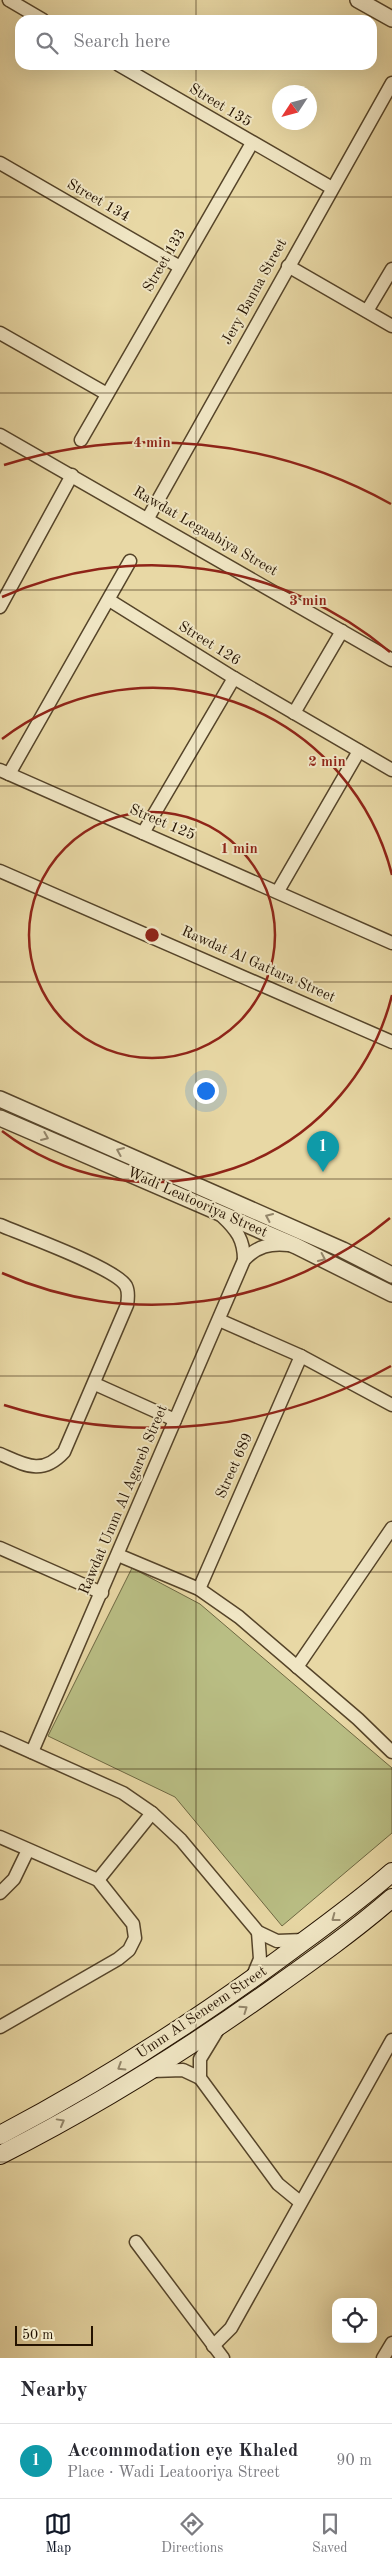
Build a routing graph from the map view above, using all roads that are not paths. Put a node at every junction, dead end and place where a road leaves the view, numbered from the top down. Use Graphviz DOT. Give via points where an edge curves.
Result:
graph roads {
  1 [pos="9,0"];
  2 [pos="358,0"];
  3 [pos="34,15"];
  4 [pos="392,19"];
  5 [pos="128,70"];
  6 [pos="392,83"];
  7 [pos="252,143"];
  8 [pos="0,163"];
  9 [pos="332,188"];
  10 [pos="288,266"];
  11 [pos="180,267"];
  12 [pos="392,269"];
  13 [pos="367,311"];
  14 [pos="392,326"];
  15 [pos="0,333"];
  16 [pos="107,394"];
  17 [pos="0,435"];
  18 [pos="81,440"];
  19 [pos="72,475"];
  20 [pos="148,518"];
  21 [pos="130,561"];
  22 [pos="109,600"];
  23 [pos="0,607"];
  24 [pos="342,631"];
  25 [pos="392,660"];
  26 [pos="234,678"];
  27 [pos="294,713"];
  28 [pos="359,751"];
  29 [pos="392,770"];
  30 [pos="5,772"];
  31 [pos="143,833"];
  32 [pos="0,871"];
  33 [pos="278,891"];
  34 [pos="392,943"];
  35 [pos="392,1042"];
  36 [pos="0,1099"];
  37 [pos="0,1118"];
  38 [pos="215,1210"];
  39 [pos="0,1226"];
  40 [pos="296,1246"];
  41 [pos="244,1260"];
  42 [pos="392,1275"];
  43 [pos="392,1294"];
  44 [pos="219,1320"];
  45 [pos="301,1356"];
  46 [pos="95,1384"];
  47 [pos="392,1405"];
  48 [pos="175,1420"];
  49 [pos="0,1454"];
  50 [pos="392,1528"];
  51 [pos="0,1548"];
  52 [pos="118,1555"];
  53 [pos="198,1589"];
  54 [pos="102,1593"];
  55 [pos="298,1667"];
  56 [pos="0,1738"];
  57 [pos="32,1752"];
  58 [pos="392,1752"];
  59 [pos="152,1813"];
  60 [pos="0,1837"];
  61 [pos="28,1850"];
  62 [pos="392,1872"];
  63 [pos="98,1880"];
  64 [pos="0,1893"];
  65 [pos="392,1898"];
  66 [pos="258,1932"];
  67 [pos="306,1940"];
  68 [pos="249,1982"];
  69 [pos="222,2025"];
  70 [pos="0,2027"];
  71 [pos="392,2040"];
  72 [pos="152,2071"];
  73 [pos="200,2078"];
  74 [pos="0,2135"];
  75 [pos="0,2155"];
  76 [pos="300,2202"];
  77 [pos="136,2242"];
  78 [pos="392,2343"];
  79 [pos="214,2346"];
  80 [pos="223,2358"];
  81 [pos="383,2358"];
  1 -- 3 [label="street"];
  2 -- 4 [label="street"];
  5 -- 7 [label="street, Street 135"];
  6 -- 9 [label="street, Jery Banna Street"];
  7 -- 9 [label="street, Street 135"];
  7 -- 11 [label="street, Street 133"];
  8 -- 11 [label="street, Street 134"];
  9 -- 10 [label="street, Jery Banna Street"];
  10 -- 13 [label="street"];
  10 -- 20 [label="street, Jery Banna Street"];
  11 -- 16 [label="street, Street 133"];
  12 -- 13 [label="street"];
  13 -- 14 [label="street"];
  15 -- 16 [label="street"];
  16 -- 18 [label="street, Street 133"];
  17 -- 19 [label="street, Rawdat Legaabiya Street"];
  19 -- 20 [label="street, Rawdat Legaabiya Street"];
  19 -- 23 [label="street"];
  20 -- 24 [label="street, Rawdat Legaabiya Street"];
  21 -- 22 [label="street"];
  22 -- 26 [label="street, Street 126"];
  22 -- 30 [label="street"];
  24 -- 25 [label="street, Rawdat Legaabiya Street"];
  24 -- 27 [label="street"];
  26 -- 27 [label="street, Street 126"];
  26 -- 31 [label="street"];
  27 -- 28 [label="street, Street 126"];
  28 -- 29 [label="street, Street 126"];
  28 -- 33 [label="street"];
  30 -- 31 [label="street, Street 125"];
  31 -- 33 [label="street, Street 125"];
  32 -- 35 [label="street, Rawdat Al Gattara Street"];
  33 -- 34 [label="street, Street 125"];
  42 -- 36 [label="street, Wadi Leatooriya Street, one-way" via="343,1250"];
  37 -- 38 [label="street, Wadi Leatooriya Street, one-way"];
  38 -- 40 [label="street, Wadi Leatooriya Street"];
  38 -- 41 [label="street" via="238,1232 244,1248"];
  39 -- 46 [label="street" via="109,1271 126,1286 127,1305"];
  40 -- 41 [label="street" via="267,1245"];
  40 -- 43 [label="street, Wadi Leatooriya Street, one-way"];
  41 -- 44 [label="street, Rawdat Umm Al Agareb Street"];
  44 -- 45 [label="street"];
  44 -- 48 [label="street, Rawdat Umm Al Agareb Street"];
  45 -- 47 [label="street"];
  45 -- 53 [label="street, Street 689"];
  46 -- 48 [label="street"];
  46 -- 49 [label="street" via="64,1452 56,1461 36,1467"];
  48 -- 52 [label="street, Rawdat Umm Al Agareb Street"];
  50 -- 55 [label="street"];
  51 -- 54 [label="street"];
  52 -- 53 [label="street"];
  52 -- 54 [label="street, Rawdat Umm Al Agareb Street"];
  53 -- 55 [label="street" via="239,1617"];
  54 -- 57 [label="street, Rawdat Umm Al Agareb Street"];
  55 -- 58 [label="street"];
  56 -- 57 [label="street"];
  57 -- 59 [label="street" via="123,1793"];
  59 -- 63 [label="street"];
  59 -- 66 [label="street" via="181,1840"];
  60 -- 61 [label="street"];
  61 -- 63 [label="street"];
  61 -- 64 [label="street" via="14,1879"];
  62 -- 67 [label="main road, Umm Al Seneem Street, one-way"];
  63 -- 70 [label="street" via="133,1924 134,1938 129,1950"];
  69 -- 65 [label="main road, Umm Al Seneem Street, one-way" via="345,1937"];
  66 -- 67 [label="street" via="277,1940"];
  66 -- 68 [label="street" via="260,1959"];
  67 -- 68 [label="main road, Umm Al Seneem Street"];
  68 -- 74 [label="main road, Umm Al Seneem Street, one-way" via="162,2042"];
  69 -- 72 [label="main road, Umm Al Seneem Street"];
  69 -- 73 [label="street" via="202,2053"];
  71 -- 76 [label="street"];
  72 -- 73 [label="street" via="183,2070"];
  75 -- 72 [label="main road, Umm Al Seneem Street, one-way"];
  73 -- 76 [label="street" via="278,2184"];
  76 -- 79 [label="street" via="230,2328"];
  77 -- 79 [label="street"];
  78 -- 81 [label="street"];
  79 -- 80 [label="street"];
}
